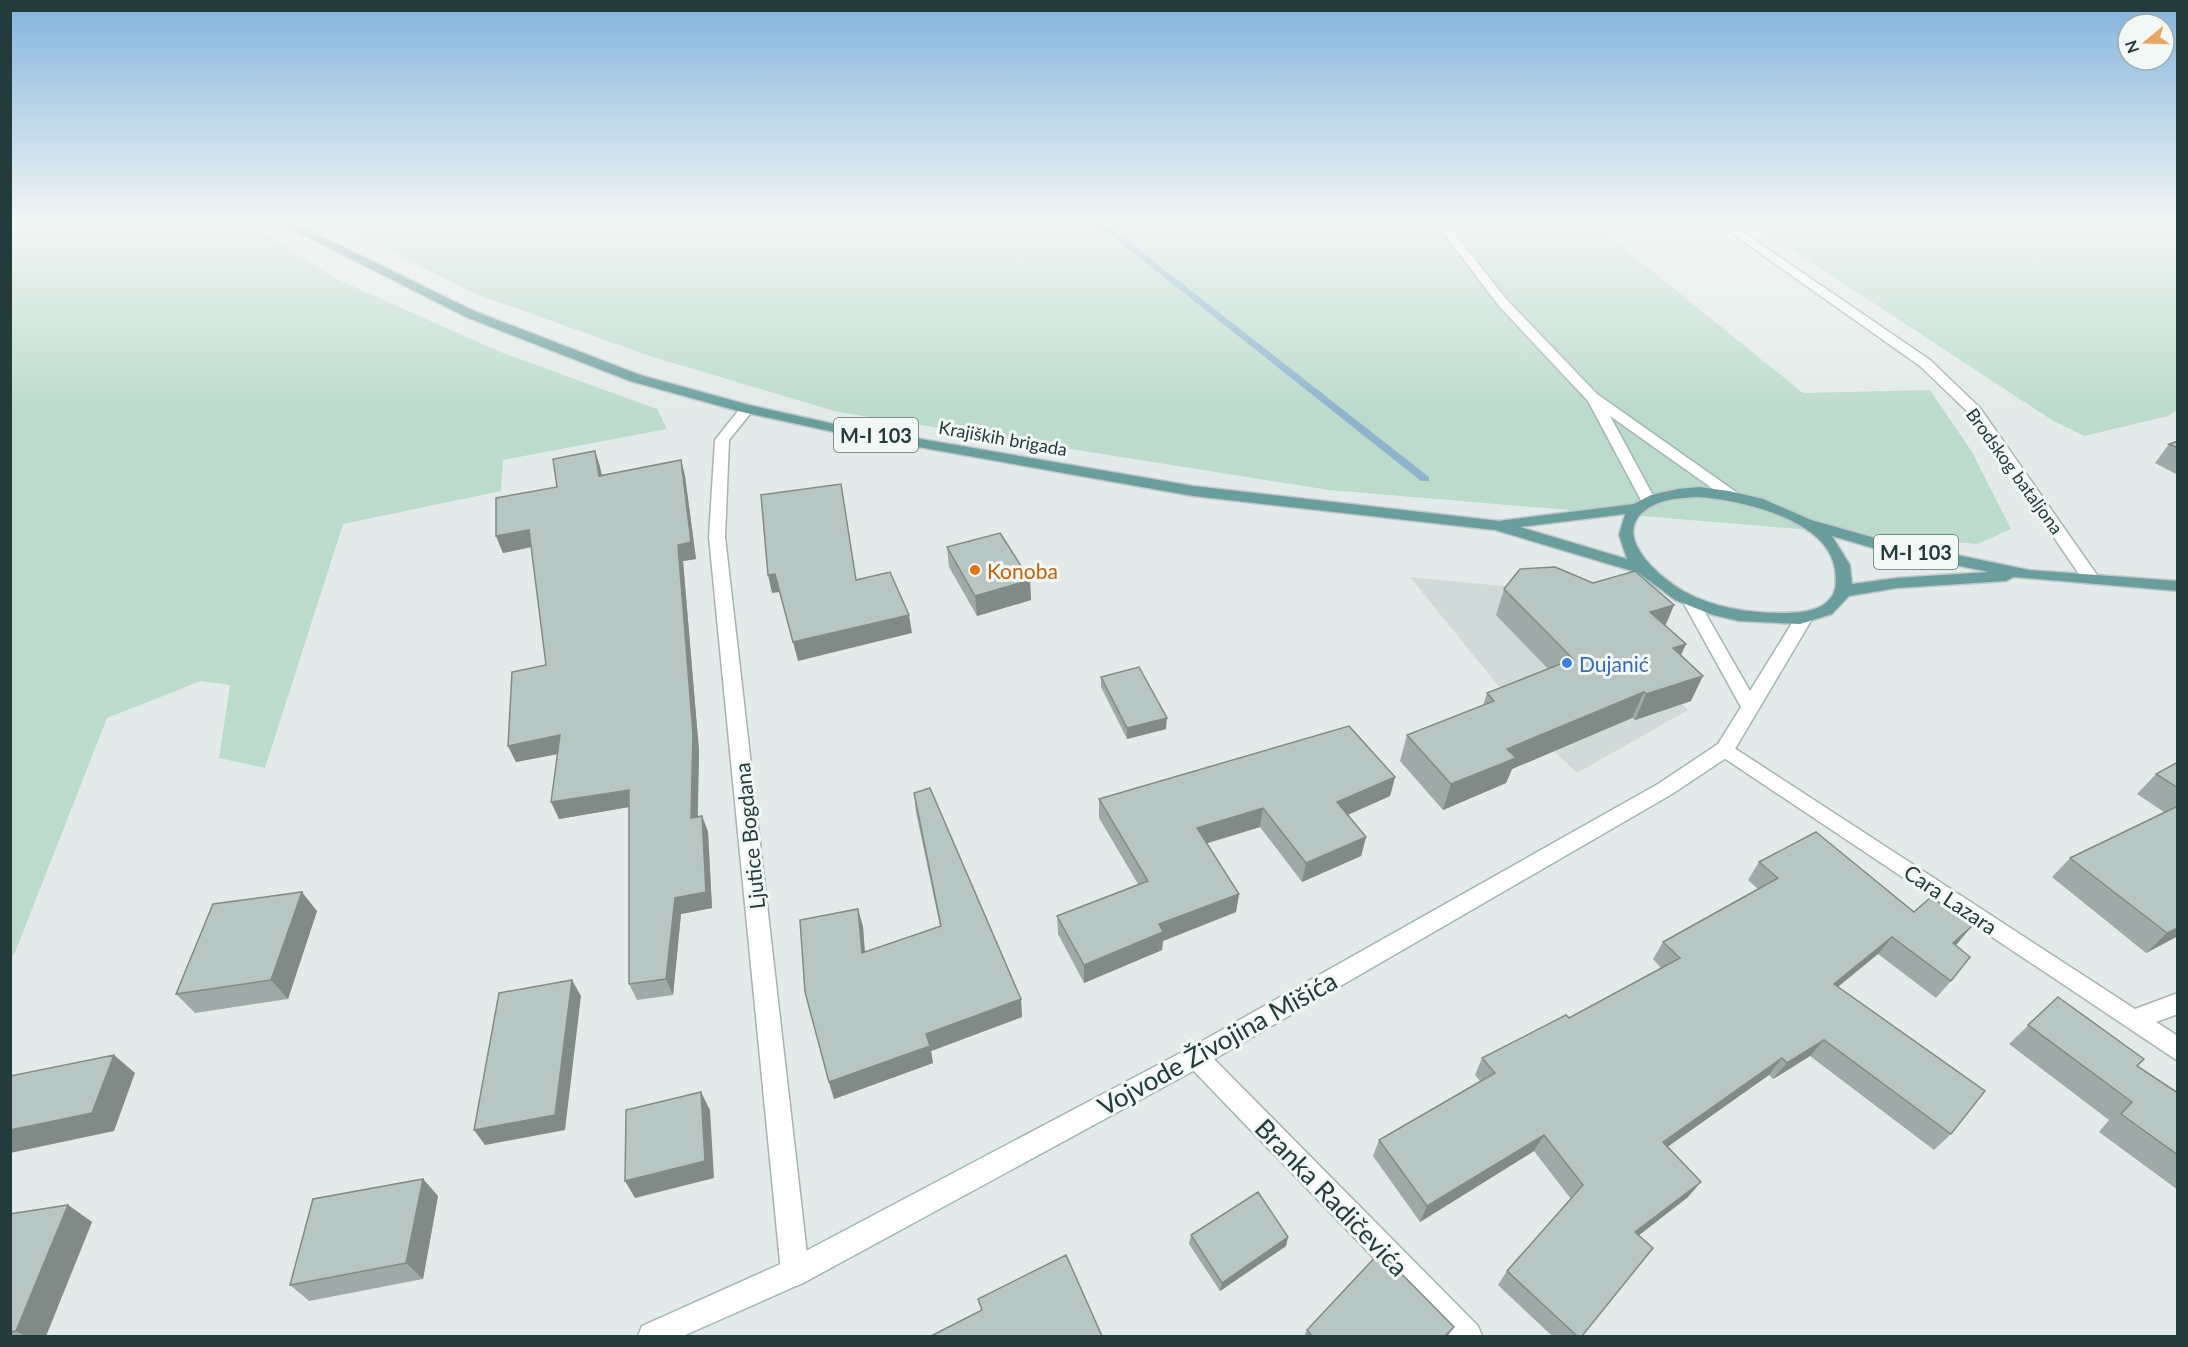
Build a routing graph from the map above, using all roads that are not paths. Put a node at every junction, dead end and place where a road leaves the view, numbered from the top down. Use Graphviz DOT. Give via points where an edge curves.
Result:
graph roads {
  1 [pos="415,287"];
  2 [pos="1491,287"];
  3 [pos="1815,287"];
  4 [pos="1592,397"];
  5 [pos="747,409"];
  6 [pos="1731,495"];
  7 [pos="1643,505"];
  8 [pos="1804,523"];
  9 [pos="1497,525"];
  10 [pos="1643,569"];
  11 [pos="2029,575"];
  12 [pos="2091,579"];
  13 [pos="2178,586"];
  14 [pos="1844,591"];
  15 [pos="1691,602"];
  16 [pos="1803,619"];
  17 [pos="1750,707"];
  18 [pos="1725,749"];
  19 [pos="2178,1003"];
  20 [pos="2134,1020"];
  21 [pos="2178,1050"];
  22 [pos="1196,1057"];
  23 [pos="795,1272"];
  24 [pos="652,1336"];
  25 [pos="1468,1336"];
  1 -- 5 [label="main road, Krajiških brigada / M-I 103" via="470,314 635,378"];
  2 -- 4 [label="street"];
  3 -- 12 [label="street, Brodskog bataljona" via="1925,363 1975,411"];
  4 -- 6 [label="street"];
  4 -- 7 [label="street"];
  5 -- 9 [label="main road, Krajiških brigada / M-I 103" via="1193,491"];
  5 -- 23 [label="street, Ljutice Bogdana" via="722,440 717,537"];
  6 -- 7 [label="main road, M-I 103" via="1672,494"];
  6 -- 8 [label="main road, M-I 103" via="1765,504"];
  7 -- 9 [label="main road, Krajiških brigada / M-I 103"];
  7 -- 10 [label="main road, M-I 103" via="1629,520 1626,535 1631,552"];
  8 -- 11 [label="main road, M-I 103" via="1873,543"];
  8 -- 14 [label="main road, M-I 103" via="1830,545 1845,569"];
  9 -- 10 [label="main road, Krajiških brigada / M-I 103"];
  10 -- 15 [label="main road, M-I 103"];
  11 -- 12 [label="main road, M-I 103"];
  11 -- 14 [label="main road, M-I 103"];
  12 -- 13 [label="main road, M-I 103"];
  14 -- 16 [label="main road, M-I 103" via="1833,606"];
  15 -- 16 [label="main road, M-I 103" via="1754,619"];
  15 -- 17 [label="street"];
  16 -- 17 [label="street, Vojvode Živojina Mišića"];
  17 -- 18 [label="street, Vojvode Živojina Mišića"];
  18 -- 20 [label="street, Cara Lazara"];
  18 -- 22 [label="street, Vojvode Živojina Mišića" via="1665,789"];
  19 -- 20 [label="street"];
  20 -- 21 [label="street, Cara Lazara"];
  22 -- 23 [label="street, Vojvode Živojina Mišića"];
  22 -- 25 [label="street, Branka Radičevića"];
  23 -- 24 [label="street, Vojvode Živojina Mišića"];
}
